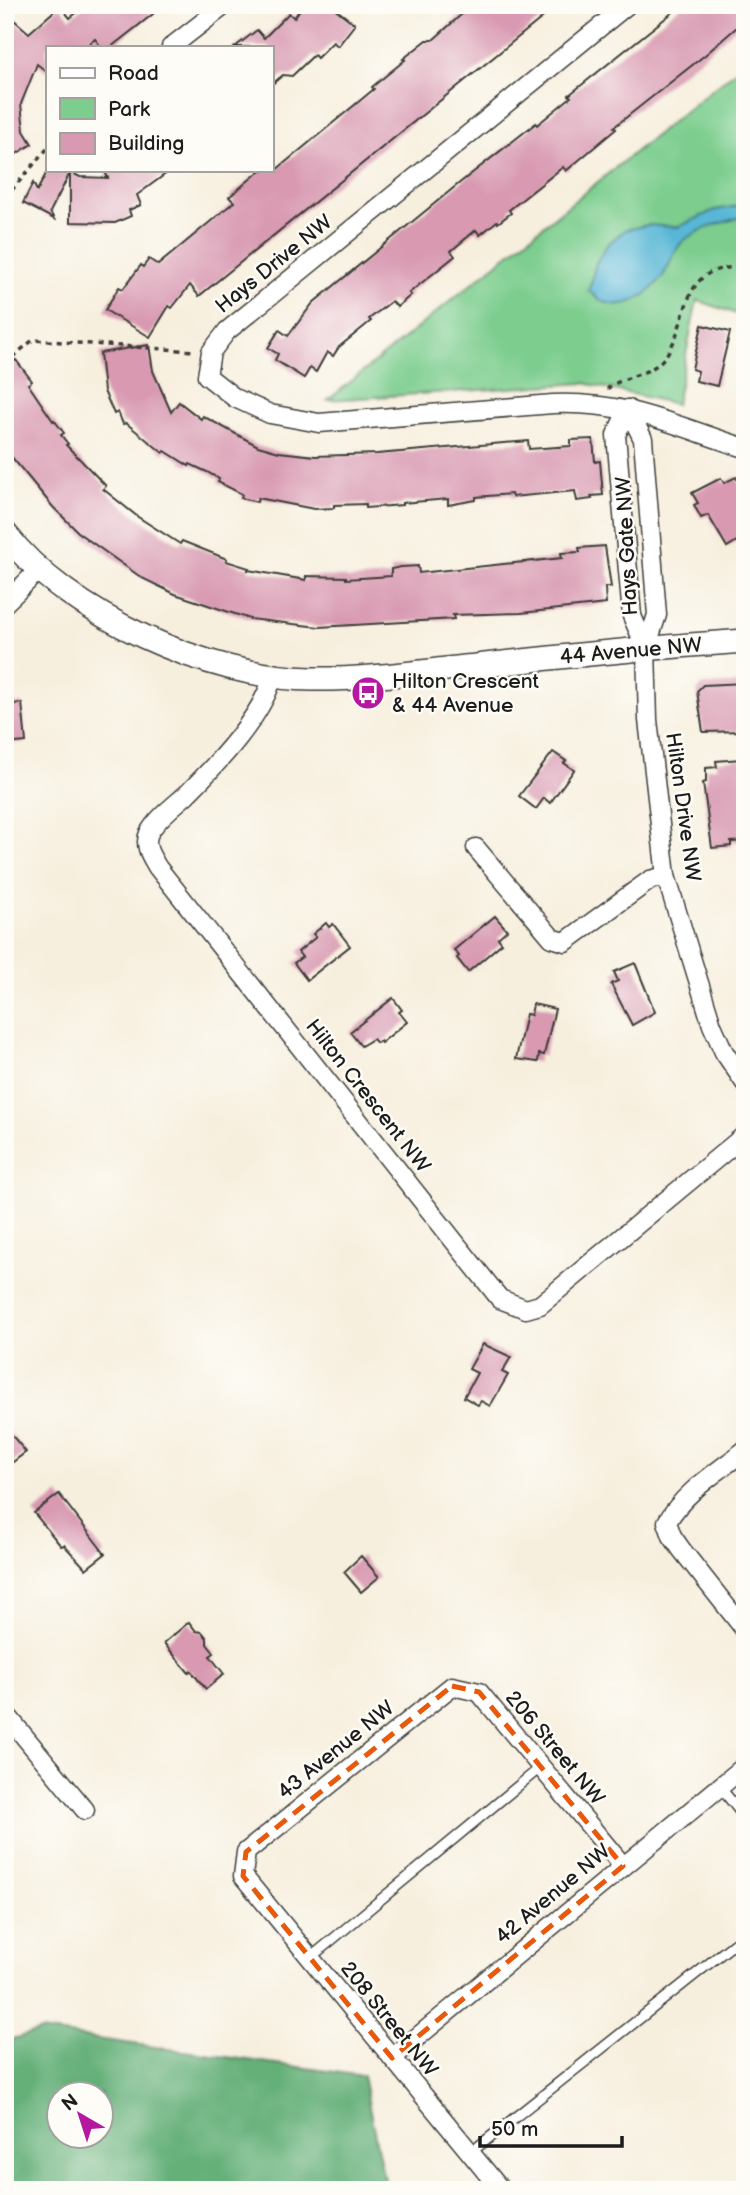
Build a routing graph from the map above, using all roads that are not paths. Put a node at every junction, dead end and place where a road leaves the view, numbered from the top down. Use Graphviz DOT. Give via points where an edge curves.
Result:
graph roads {
  1 [pos="225,5"];
  2 [pos="627,5"];
  3 [pos="172,46"];
  4 [pos="628,410"];
  5 [pos="745,448"];
  6 [pos="5,533"];
  7 [pos="40,569"];
  8 [pos="5,603"];
  9 [pos="745,641"];
  10 [pos="646,648"];
  11 [pos="273,675"];
  12 [pos="476,848"];
  13 [pos="666,876"];
  14 [pos="745,1083"];
  15 [pos="745,1135"];
  16 [pos="745,1450"];
  17 [pos="745,1630"];
  18 [pos="479,1692"];
  19 [pos="5,1713"];
  20 [pos="745,1766"];
  21 [pos="541,1767"];
  22 [pos="720,1787"];
  23 [pos="85,1810"];
  24 [pos="745,1818"];
  25 [pos="623,1866"];
  26 [pos="243,1876"];
  27 [pos="745,1935"];
  28 [pos="310,1958"];
  29 [pos="392,2058"];
  30 [pos="470,2153"];
  31 [pos="501,2190"];
  1 -- 3 [label="street"];
  2 -- 4 [label="street, Hays Drive NW" via="227,331 211,352 207,376 235,398 270,414 319,423 552,404"];
  4 -- 5 [label="street"];
  4 -- 10 [label="street, Hays Gate NW" via="643,439 657,615"];
  4 -- 10 [label="street, Hays Gate NW" via="616,435 632,616"];
  6 -- 7 [label="street, 44 Avenue NW"];
  7 -- 8 [label="street"];
  7 -- 11 [label="street, 44 Avenue NW" via="111,620 163,645"];
  9 -- 10 [label="street, 44 Avenue NW"];
  10 -- 11 [label="street, 44 Avenue NW" via="391,674 312,679"];
  10 -- 13 [label="street, Hilton Drive NW" via="648,720"];
  11 -- 15 [label="street, Hilton Crescent NW" via="250,720 216,765 148,835 148,851 500,1299 526,1308 540,1305"];
  12 -- 13 [label="street" via="552,939 565,942 650,880"];
  13 -- 14 [label="street, Hilton Drive NW" via="712,1024"];
  16 -- 17 [label="street" via="688,1496 667,1522 681,1549"];
  18 -- 21 [label="street, 206 Street NW"];
  18 -- 26 [label="street, 43 Avenue NW" via="452,1686 246,1852"];
  19 -- 23 [label="street"];
  20 -- 22 [label="street, 42 Avenue NW"];
  21 -- 25 [label="street, 206 Street NW"];
  21 -- 28 [label="lane"];
  22 -- 24 [label="lane"];
  22 -- 25 [label="street, 42 Avenue NW"];
  25 -- 29 [label="street, 42 Avenue NW"];
  26 -- 28 [label="street, 208 Street NW"];
  27 -- 30 [label="lane"];
  28 -- 29 [label="street, 208 Street NW"];
  29 -- 30 [label="street, 208 Street NW"];
  30 -- 31 [label="street, 208 Street NW"];
}
